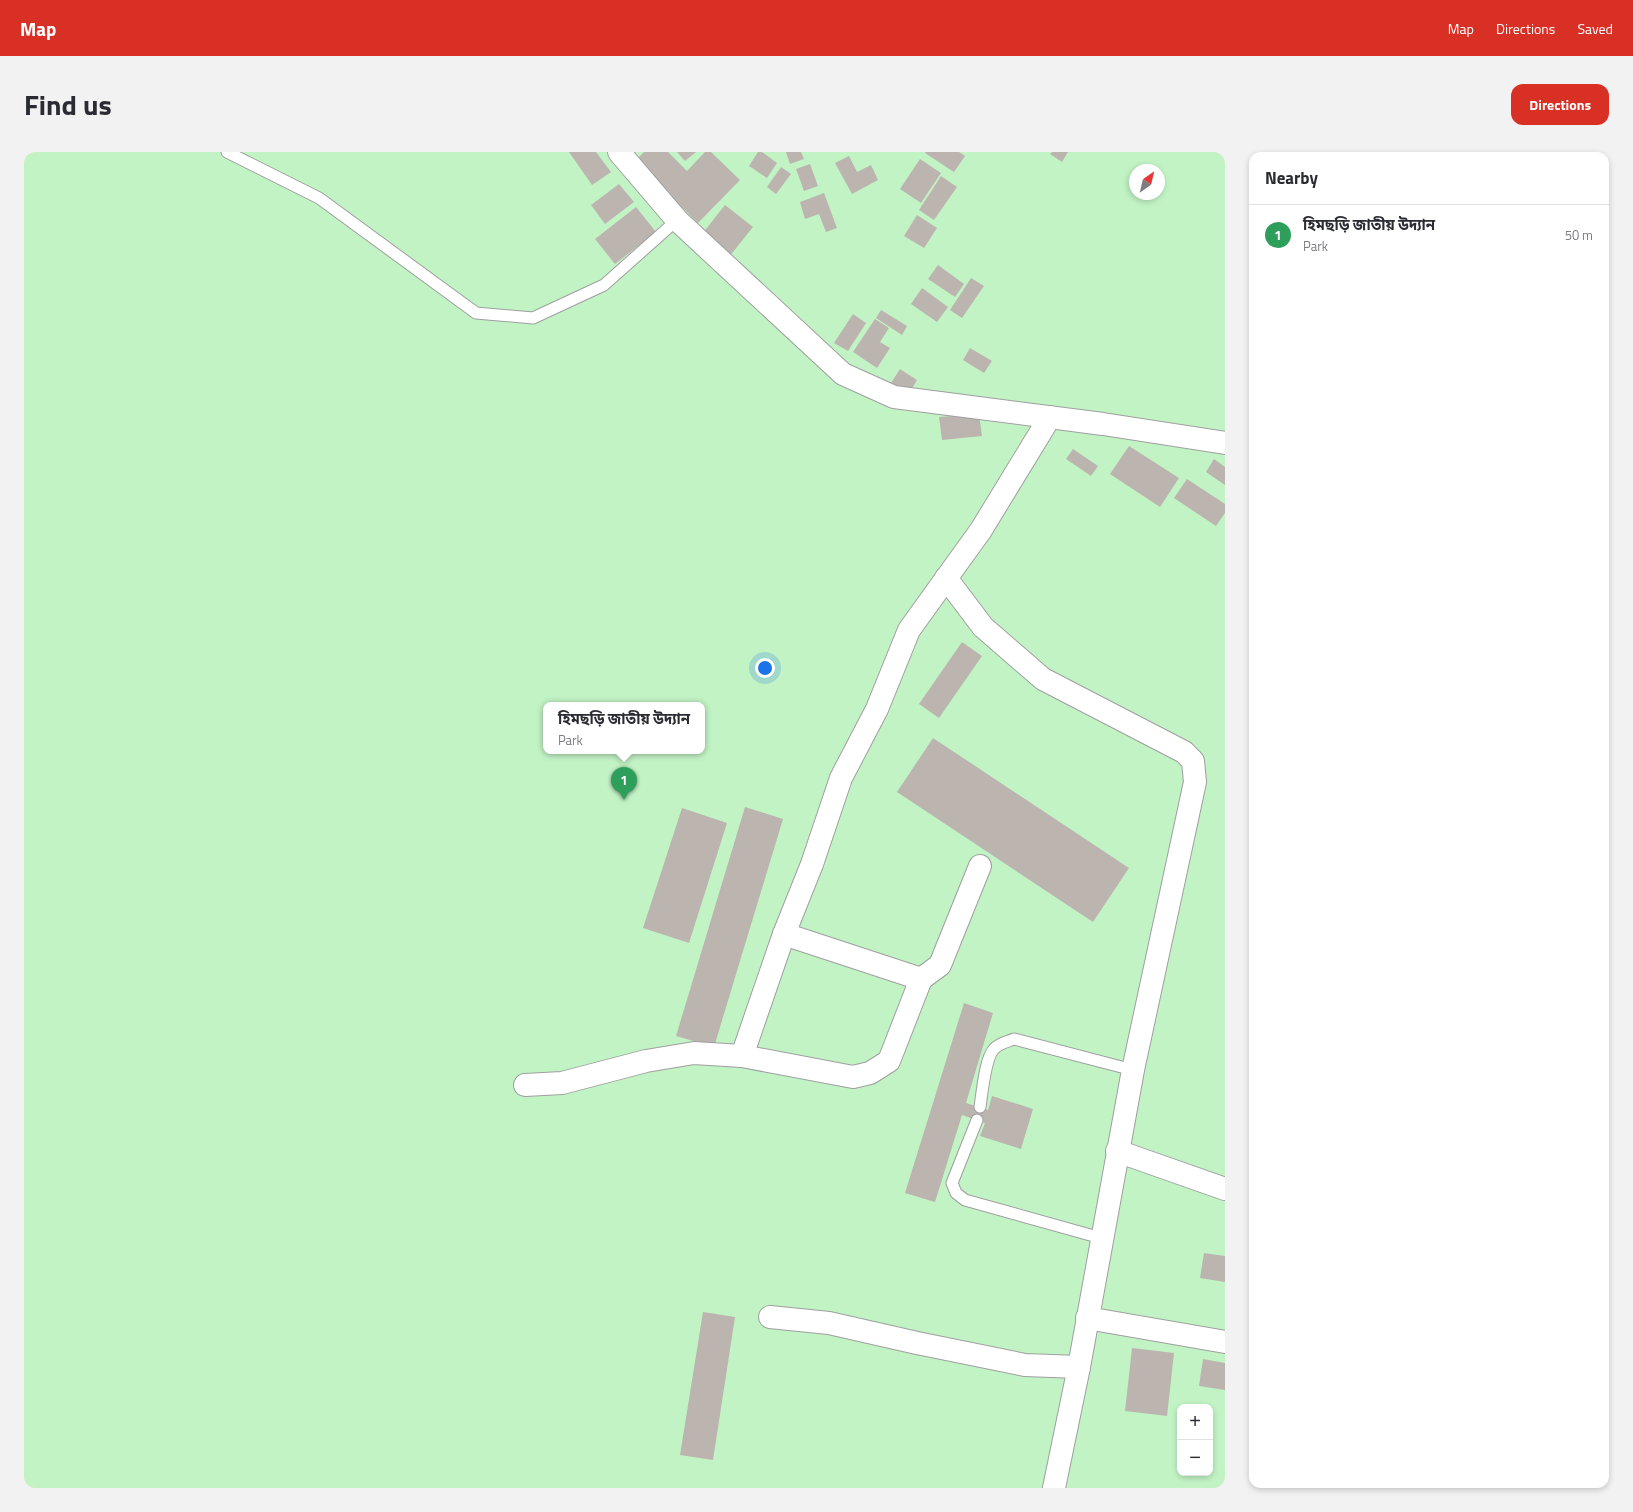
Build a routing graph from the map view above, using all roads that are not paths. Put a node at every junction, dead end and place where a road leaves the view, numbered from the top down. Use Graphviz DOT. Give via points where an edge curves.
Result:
graph roads {
  1 [pos="226,152"];
  2 [pos="619,152"];
  3 [pos="677,220"];
  4 [pos="1050,416"];
  5 [pos="1225,443"];
  6 [pos="946,578"];
  7 [pos="980,866"];
  8 [pos="784,934"];
  9 [pos="921,978"];
  10 [pos="742,1056"];
  11 [pos="1133,1070"];
  12 [pos="525,1085"];
  13 [pos="980,1108"];
  14 [pos="977,1120"];
  15 [pos="1117,1151"];
  16 [pos="1225,1189"];
  17 [pos="1102,1238"];
  18 [pos="770,1317"];
  19 [pos="1087,1318"];
  20 [pos="1225,1342"];
  21 [pos="1079,1367"];
  22 [pos="1054,1488"];
  1 -- 3 [label="lane" via="319,198 476,313 533,318 604,285"];
  2 -- 3 [label="street"];
  3 -- 4 [label="street" via="843,374 894,397"];
  4 -- 5 [label="street"];
  4 -- 6 [label="street" via="981,530"];
  6 -- 8 [label="street" via="909,630 877,709 841,778 812,864"];
  6 -- 11 [label="street" via="983,626 1043,679 1184,752 1193,761 1195,782"];
  7 -- 9 [label="street" via="940,966"];
  8 -- 9 [label="street"];
  8 -- 10 [label="street"];
  9 -- 10 [label="street" via="890,1061 870,1074 853,1077"];
  10 -- 12 [label="street" via="694,1053 646,1061 562,1083"];
  11 -- 13 [label="lane" via="1014,1039 994,1048 989,1056"];
  11 -- 15 [label="street"];
  14 -- 17 [label="lane" via="952,1183 956,1193 965,1200"];
  15 -- 16 [label="street"];
  15 -- 17 [label="street"];
  17 -- 19 [label="street"];
  18 -- 21 [label="street" via="829,1323 917,1344 1025,1365"];
  19 -- 20 [label="street"];
  19 -- 21 [label="street"];
  21 -- 22 [label="street"];
}
